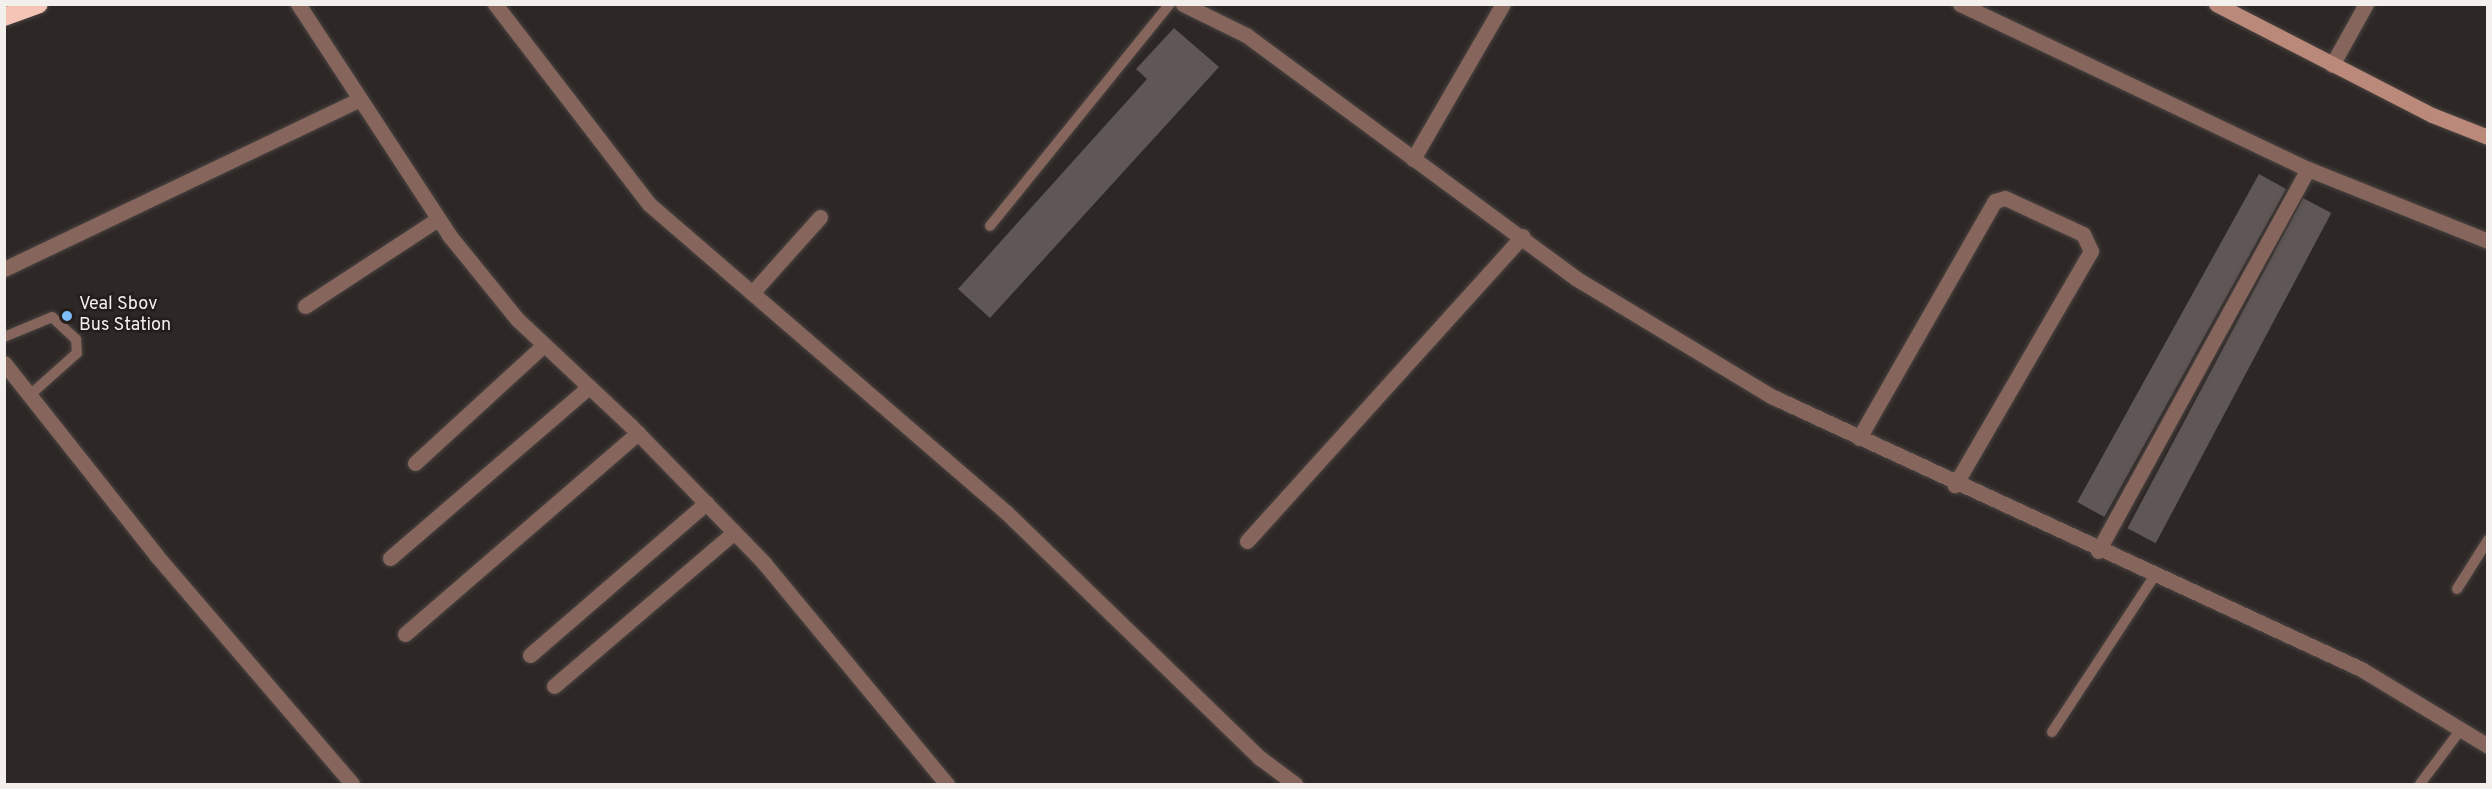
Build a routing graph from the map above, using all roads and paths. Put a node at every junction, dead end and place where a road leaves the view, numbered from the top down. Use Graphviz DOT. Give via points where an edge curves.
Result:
graph roads {
  1 [pos="39,4"];
  2 [pos="298,4"];
  3 [pos="495,4"];
  4 [pos="1170,4"];
  5 [pos="1183,4"];
  6 [pos="1503,4"];
  7 [pos="1960,4"];
  8 [pos="2216,4"];
  9 [pos="2366,4"];
  10 [pos="4,17"];
  11 [pos="2332,65"];
  12 [pos="359,100"];
  13 [pos="2487,137"];
  14 [pos="1413,159"];
  15 [pos="2308,169"];
  16 [pos="820,218"];
  17 [pos="438,219"];
  18 [pos="990,226"];
  19 [pos="1523,237"];
  20 [pos="2487,241"];
  21 [pos="4,269"];
  22 [pos="752,293"];
  23 [pos="305,306"];
  24 [pos="4,337"];
  25 [pos="544,345"];
  26 [pos="4,363"];
  27 [pos="589,387"];
  28 [pos="31,394"];
  29 [pos="638,433"];
  30 [pos="1858,438"];
  31 [pos="416,463"];
  32 [pos="1954,485"];
  33 [pos="705,503"];
  34 [pos="734,532"];
  35 [pos="2487,540"];
  36 [pos="1247,541"];
  37 [pos="2098,550"];
  38 [pos="390,558"];
  39 [pos="2154,577"];
  40 [pos="2457,589"];
  41 [pos="405,634"];
  42 [pos="530,655"];
  43 [pos="554,686"];
  44 [pos="2462,728"];
  45 [pos="2052,732"];
  46 [pos="2487,746"];
  47 [pos="352,784"];
  48 [pos="947,784"];
  49 [pos="1294,784"];
  50 [pos="2420,784"];
  1 -- 10 [label="highway"];
  2 -- 12 [label="street"];
  3 -- 22 [label="street" via="649,204"];
  4 -- 18 [label="lane"];
  5 -- 14 [label="street" via="1246,35"];
  6 -- 14 [label="street"];
  7 -- 15 [label="street"];
  8 -- 11 [label="street"];
  9 -- 11 [label="street"];
  11 -- 13 [label="street"];
  12 -- 17 [label="street"];
  12 -- 21 [label="street"];
  14 -- 19 [label="street"];
  15 -- 20 [label="street"];
  15 -- 37 [label="street"];
  16 -- 22 [label="street"];
  17 -- 23 [label="street"];
  17 -- 25 [label="street" via="517,319"];
  19 -- 30 [label="street" via="1577,279 1771,396"];
  19 -- 36 [label="street"];
  22 -- 49 [label="street" via="1006,512 1260,758"];
  24 -- 28 [label="lane" via="52,317 76,339 77,353"];
  25 -- 27 [label="street"];
  25 -- 31 [label="street"];
  26 -- 28 [label="street"];
  27 -- 29 [label="street"];
  27 -- 38 [label="street"];
  28 -- 47 [label="street" via="156,555"];
  29 -- 33 [label="street"];
  29 -- 41 [label="street"];
  30 -- 32 [label="street"];
  30 -- 32 [label="street" via="1995,201 2005,198 2083,234 2091,251"];
  32 -- 37 [label="street"];
  33 -- 34 [label="street"];
  33 -- 42 [label="street"];
  34 -- 43 [label="street"];
  34 -- 48 [label="street"];
  35 -- 40 [label="lane"];
  37 -- 39 [label="street"];
  39 -- 44 [label="street" via="2361,669"];
  39 -- 45 [label="lane"];
  44 -- 46 [label="street"];
  44 -- 50 [label="lane"];
}
